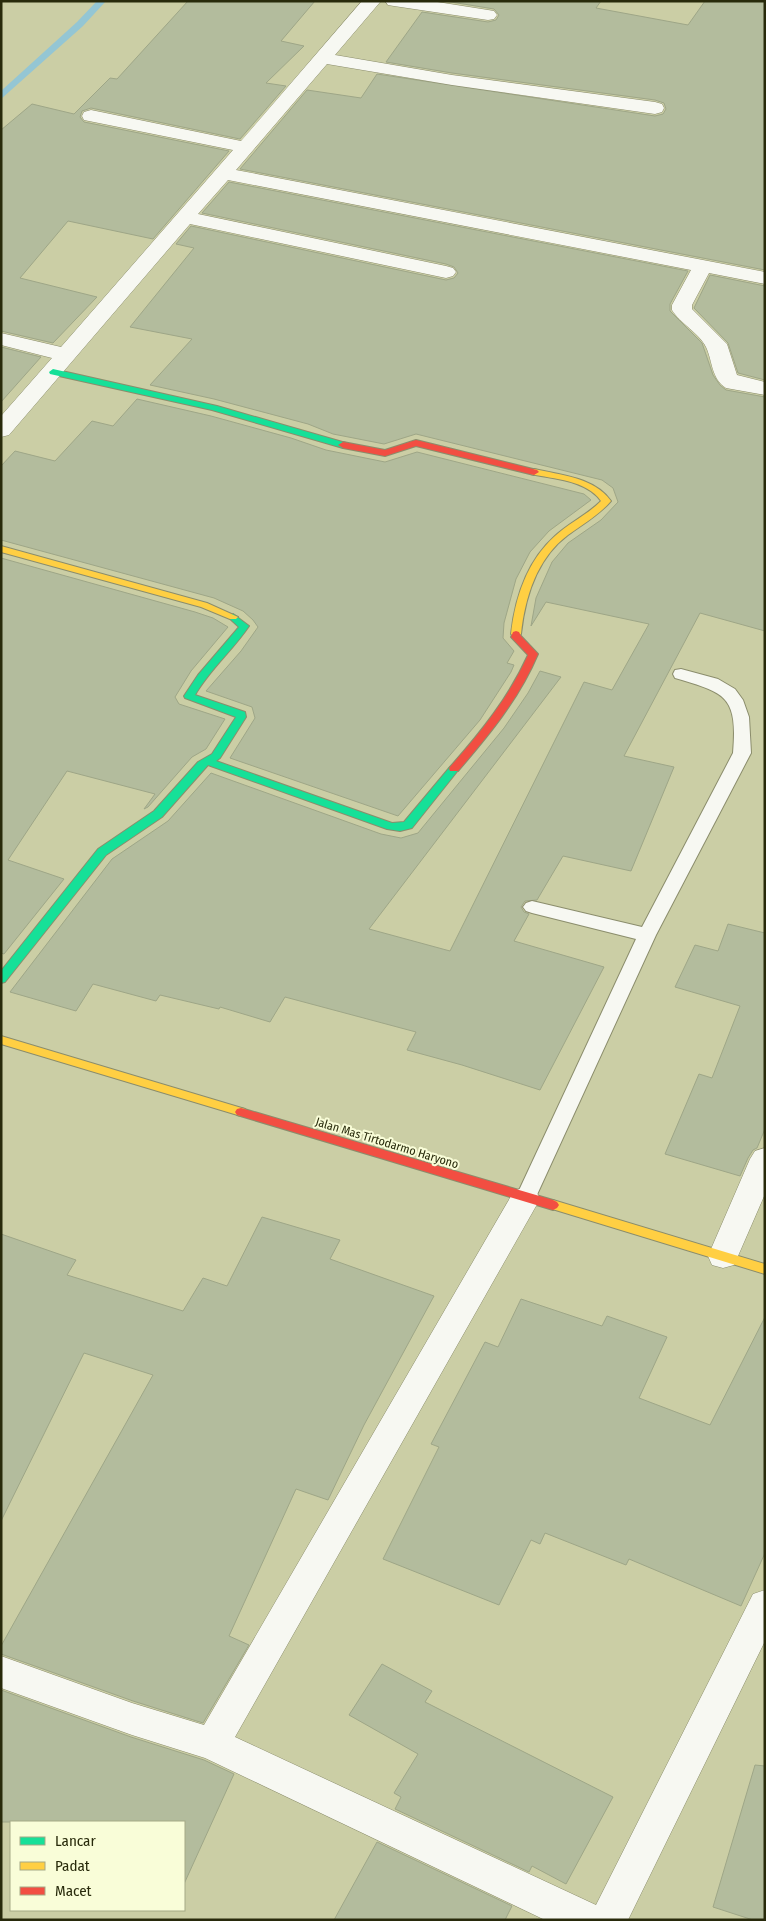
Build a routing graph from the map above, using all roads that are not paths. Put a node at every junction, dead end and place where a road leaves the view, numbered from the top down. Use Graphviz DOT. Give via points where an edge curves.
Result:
graph roads {
  1 [pos="372,1"];
  2 [pos="394,1"];
  3 [pos="488,15"];
  4 [pos="321,58"];
  5 [pos="655,108"];
  6 [pos="91,116"];
  7 [pos="245,147"];
  8 [pos="222,173"];
  9 [pos="184,217"];
  10 [pos="703,266"];
  11 [pos="446,272"];
  12 [pos="765,278"];
  13 [pos="1,339"];
  14 [pos="67,355"];
  15 [pos="53,372"];
  16 [pos="765,389"];
  17 [pos="1,430"];
  18 [pos="1,548"];
  19 [pos="681,674"];
  20 [pos="209,762"];
  21 [pos="532,907"];
  22 [pos="646,935"];
  23 [pos="1,979"];
  24 [pos="2,1042"];
  25 [pos="765,1160"];
  26 [pos="525,1199"];
  27 [pos="723,1256"];
  28 [pos="765,1269"];
  29 [pos="765,1604"];
  30 [pos="1,1672"];
  31 [pos="212,1744"];
  32 [pos="586,1920"];
  33 [pos="608,1920"];
  1 -- 4 [label="street"];
  2 -- 3 [label="street"];
  4 -- 5 [label="street"];
  4 -- 7 [label="street"];
  6 -- 7 [label="street"];
  7 -- 8 [label="street"];
  8 -- 9 [label="street"];
  8 -- 10 [label="street"];
  9 -- 11 [label="street"];
  9 -- 14 [label="street"];
  10 -- 12 [label="street"];
  10 -- 16 [label="street" via="682,310 716,344 728,380"];
  13 -- 14 [label="street"];
  14 -- 15 [label="street"];
  15 -- 17 [label="street"];
  15 -- 20 [label="main road" via="214,408 366,450 385,453 416,443 440,448 593,487 603,494 606,501 600,510 552,544 537,568 517,618 516,637 533,654 523,678 494,722 408,825 391,826"];
  18 -- 20 [label="main road" via="150,589 206,607 238,620 244,626 193,687 190,696 241,714"];
  19 -- 22 [label="lane" via="722,687 734,700 744,730 742,753"];
  20 -- 23 [label="main road" via="202,764 158,814 102,852"];
  21 -- 22 [label="lane"];
  22 -- 26 [label="lane"];
  24 -- 26 [label="main road, Jalan Mas Tirtodarmo Haryono"];
  25 -- 27 [label="street"];
  26 -- 27 [label="main road, Jalan Mas Tirtodarmo Haryono"];
  26 -- 31 [label="street"];
  27 -- 28 [label="main road, Jalan Mas Tirtodarmo Haryono"];
  29 -- 33 [label="street"];
  30 -- 31 [label="street"];
  31 -- 32 [label="street"];
}
